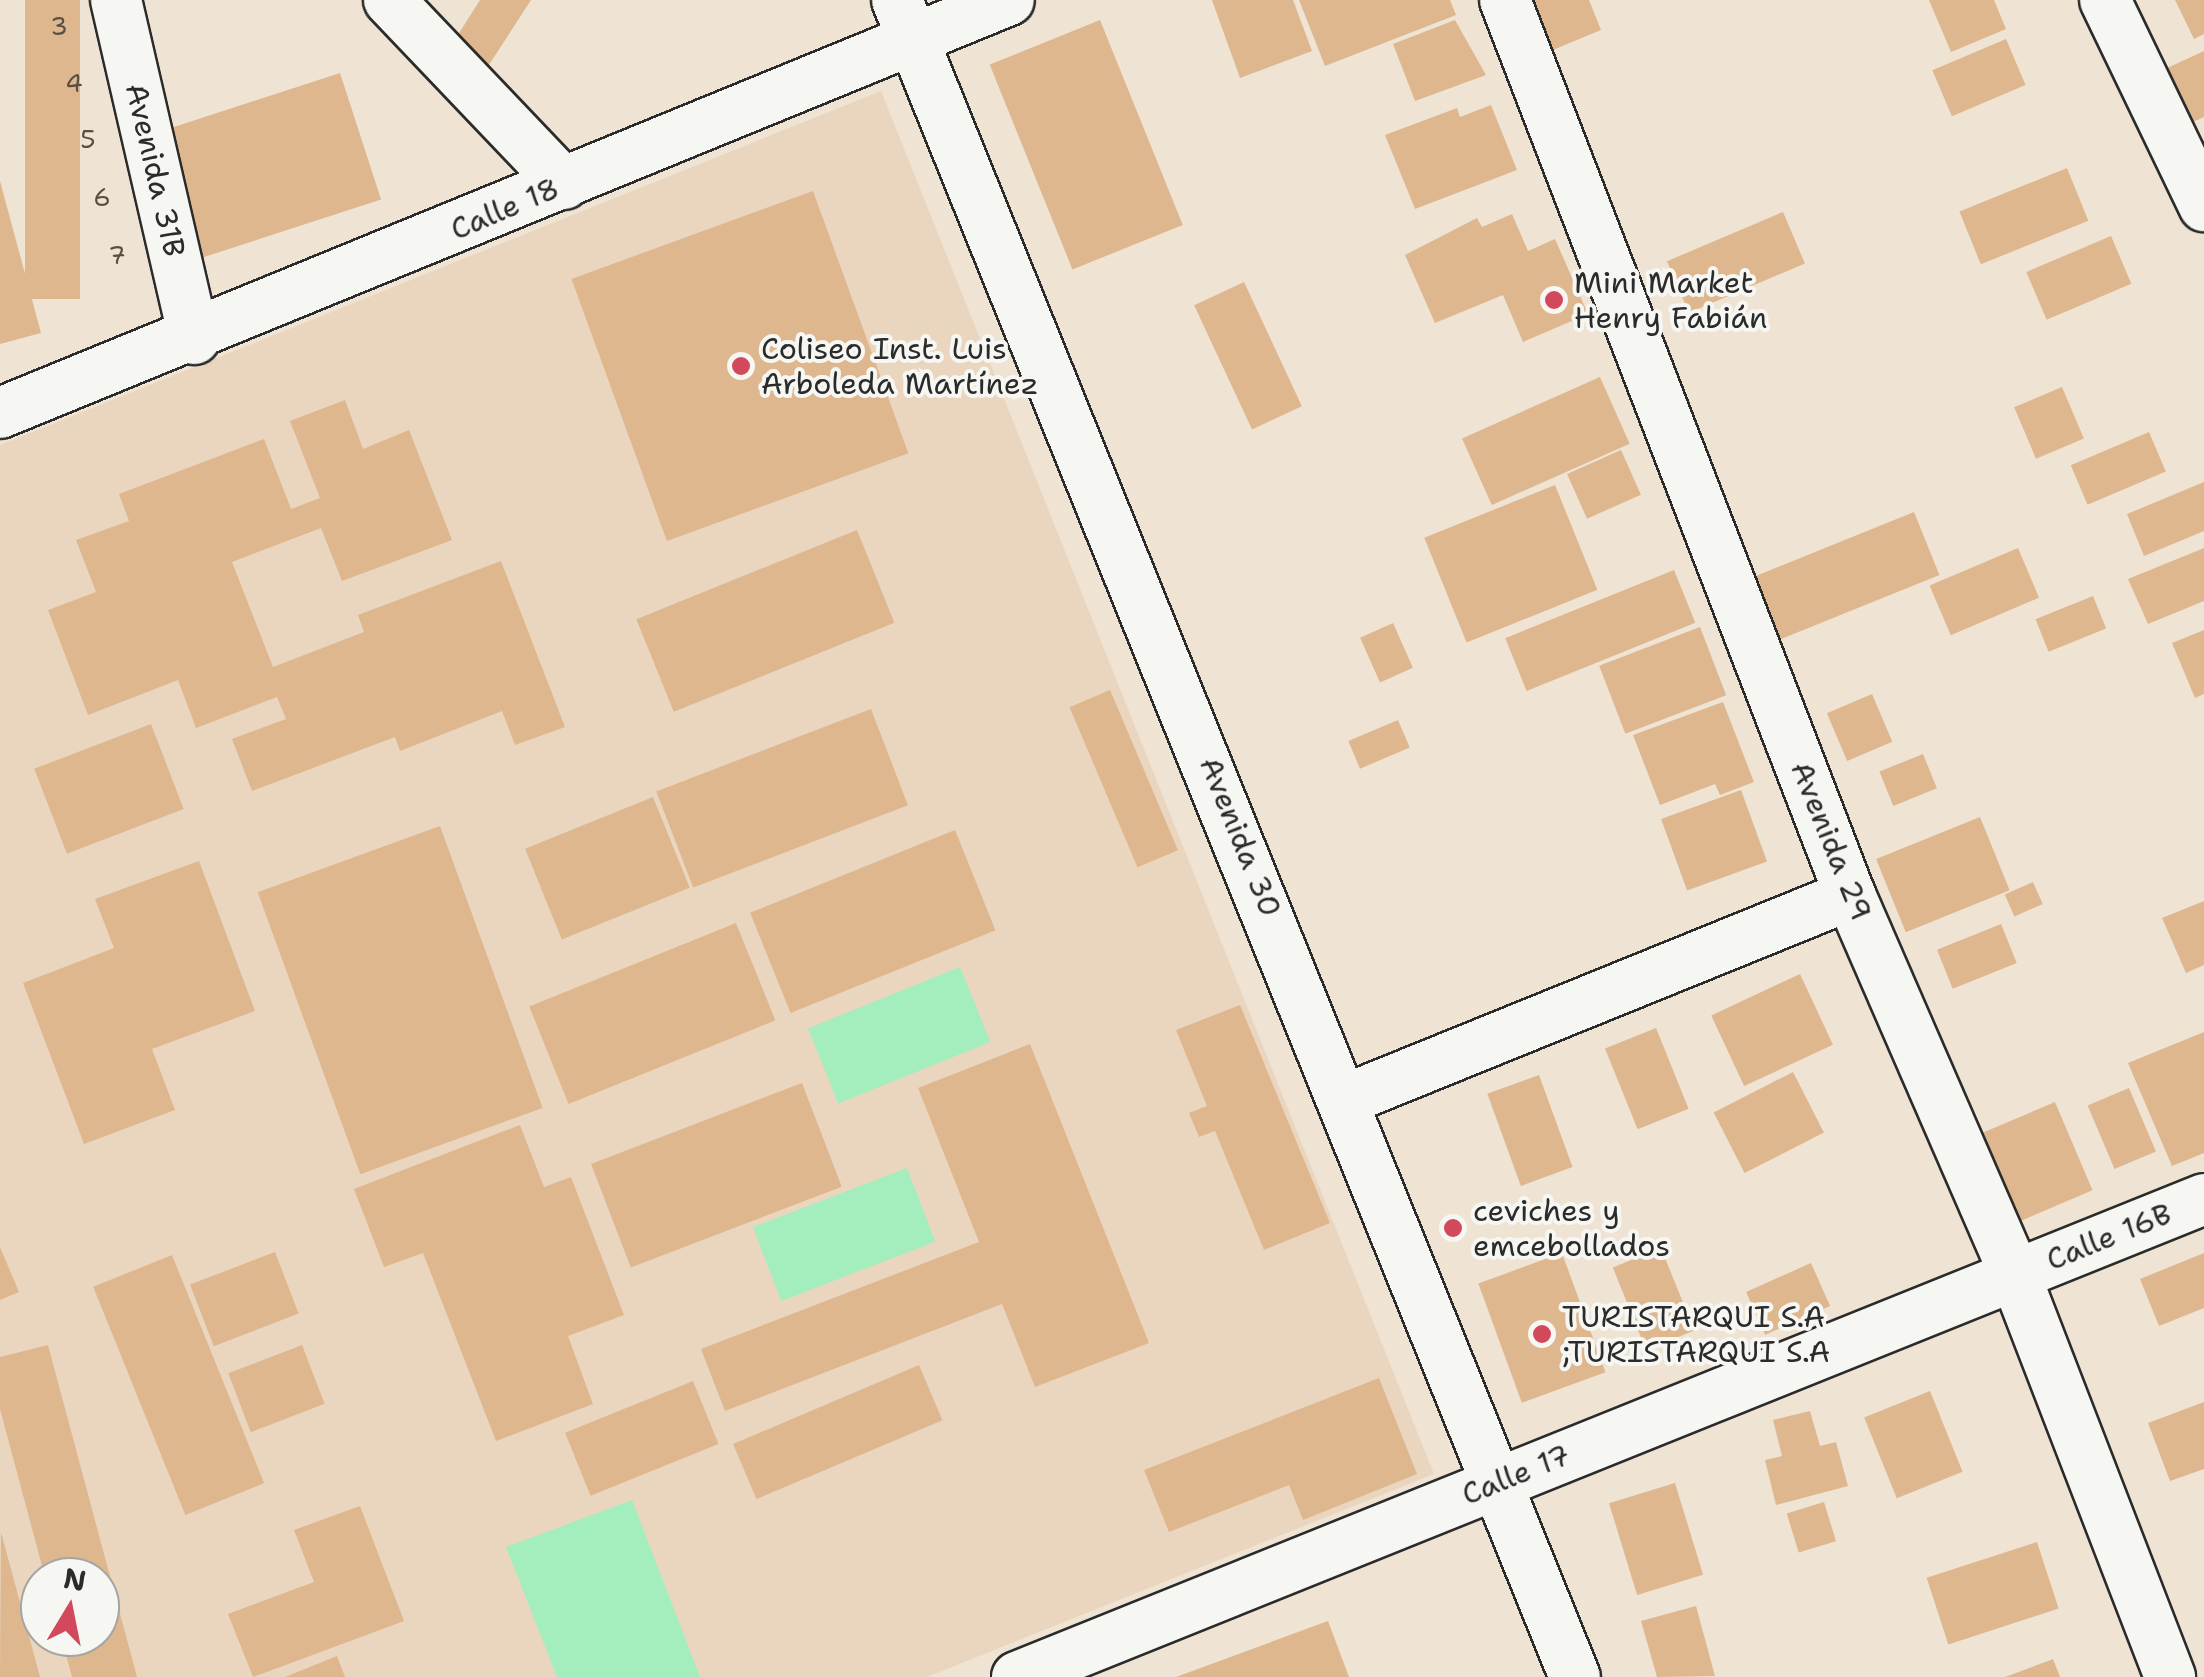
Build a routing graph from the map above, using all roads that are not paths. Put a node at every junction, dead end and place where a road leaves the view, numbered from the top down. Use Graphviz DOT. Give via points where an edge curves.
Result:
graph roads {
  1 [pos="116,0"];
  2 [pos="390,0"];
  3 [pos="1009,0"];
  4 [pos="1505,0"];
  5 [pos="2104,0"];
  6 [pos="904,19"];
  7 [pos="564,184"];
  8 [pos="2204,206"];
  9 [pos="194,339"];
  10 [pos="0,413"];
  11 [pos="1850,894"];
  12 [pos="1347,1099"];
  13 [pos="2204,1199"];
  14 [pos="2015,1275"];
  15 [pos="1493,1484"];
  16 [pos="1017,1677"];
  17 [pos="1575,1677"];
  18 [pos="2170,1677"];
  1 -- 9 [label="street, Avenida 31B"];
  2 -- 7 [label="street"];
  3 -- 6 [label="street, Calle 18"];
  4 -- 11 [label="street, Avenida 29"];
  5 -- 8 [label="street"];
  6 -- 7 [label="street, Calle 18"];
  6 -- 12 [label="street, Avenida 30"];
  7 -- 9 [label="street, Calle 18"];
  9 -- 10 [label="street, Calle 18"];
  11 -- 12 [label="street"];
  11 -- 14 [label="street, Avenida 29"];
  12 -- 15 [label="street, Avenida 30"];
  13 -- 14 [label="street, Calle 16B"];
  14 -- 15 [label="street, Calle 17"];
  14 -- 18 [label="street, Avenida 29"];
  15 -- 16 [label="street, Calle 17"];
  15 -- 17 [label="street, Avenida 30"];
}
